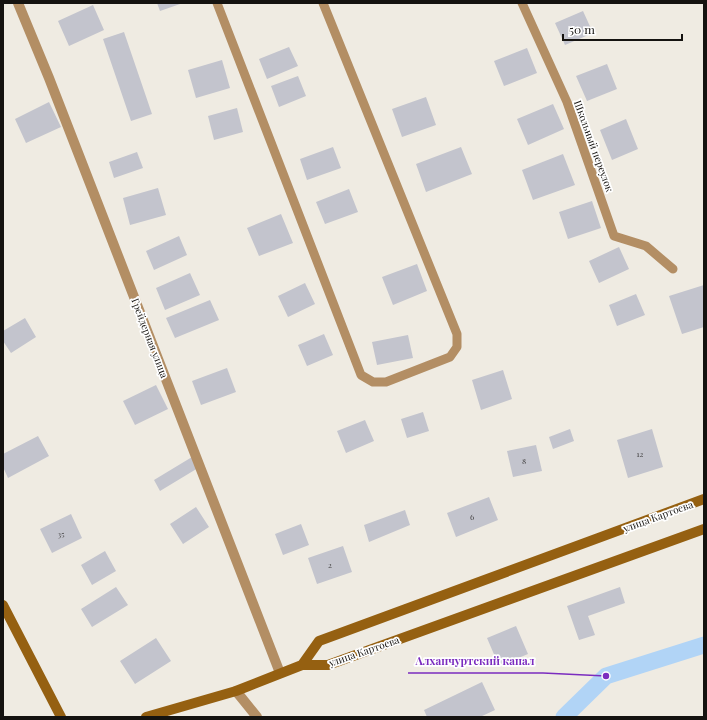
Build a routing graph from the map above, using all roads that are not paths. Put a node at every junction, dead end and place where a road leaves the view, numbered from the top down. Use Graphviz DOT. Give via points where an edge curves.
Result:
graph roads {
  1 [pos="18,3"];
  2 [pos="217,3"];
  3 [pos="323,3"];
  4 [pos="522,3"];
  5 [pos="673,269"];
  6 [pos="704,499"];
  7 [pos="704,529"];
  8 [pos="3,605"];
  9 [pos="302,665"];
  10 [pos="280,674"];
  11 [pos="236,691"];
  12 [pos="61,717"];
  13 [pos="146,717"];
  14 [pos="257,717"];
  1 -- 10 [label="street, Грейдерная улица"];
  2 -- 3 [label="lane" via="361,375 373,382 386,382 450,357 457,347 457,334"];
  4 -- 5 [label="lane, Школьный переулок" via="567,102 614,236 646,246"];
  6 -- 9 [label="main road, улица Картоева" via="319,641"];
  7 -- 9 [label="main road, улица Картоева" via="328,665"];
  8 -- 12 [label="main road"];
  9 -- 10 [label="main road"];
  10 -- 11 [label="main road"];
  11 -- 13 [label="main road"];
  11 -- 14 [label="street"];
}
